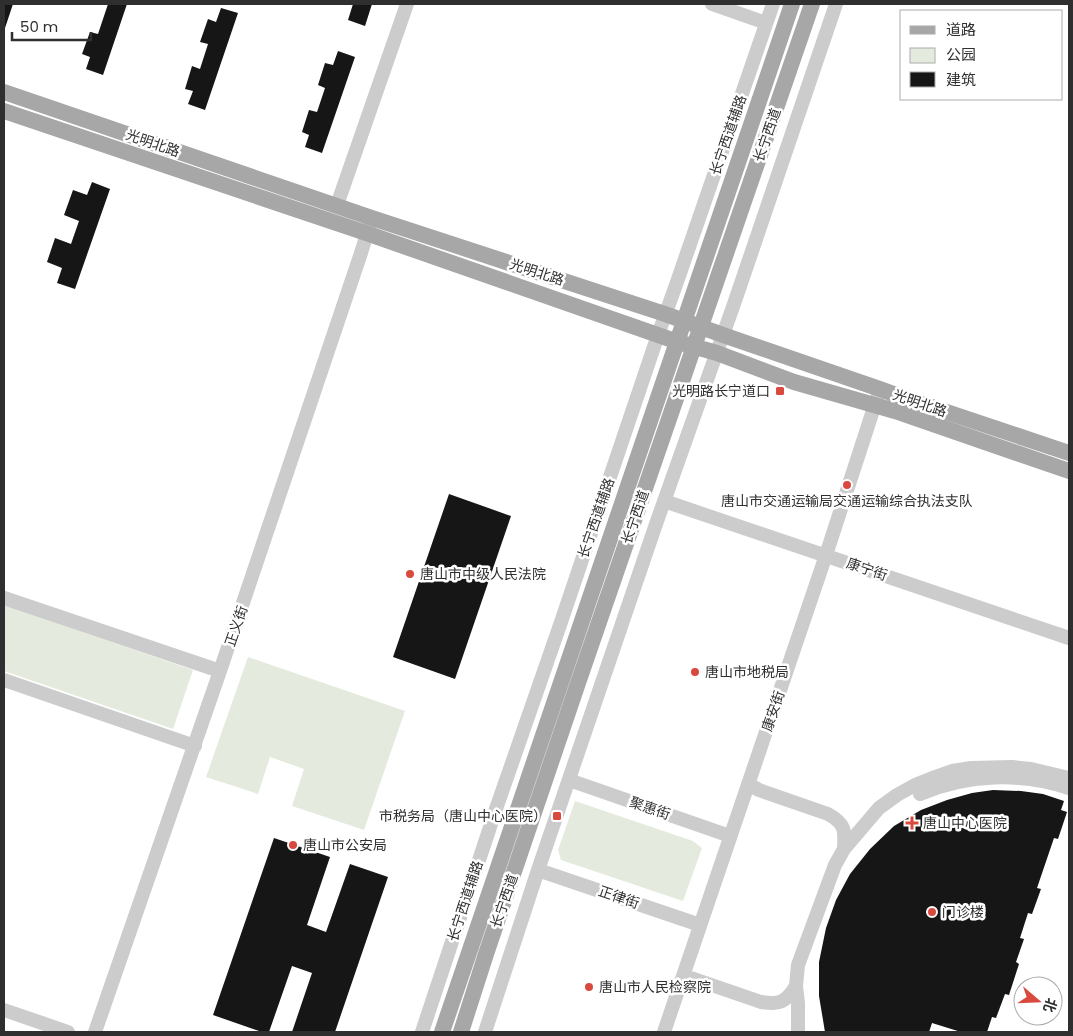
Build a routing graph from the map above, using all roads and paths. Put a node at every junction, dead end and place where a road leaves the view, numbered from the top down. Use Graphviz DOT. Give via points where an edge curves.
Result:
graph roads {
  1 [pos="407,4"];
  2 [pos="712,4"];
  3 [pos="773,4"];
  4 [pos="792,4"];
  5 [pos="812,4"];
  6 [pos="836,4"];
  7 [pos="766,23"];
  8 [pos="4,92"];
  9 [pos="4,111"];
  10 [pos="337,205"];
  11 [pos="369,226"];
  12 [pos="665,314"];
  13 [pos="685,321"];
  14 [pos="701,327"];
  15 [pos="658,335"];
  16 [pos="723,335"];
  17 [pos="678,342"];
  18 [pos="694,347"];
  19 [pos="717,353"];
  20 [pos="880,389"];
  21 [pos="874,406"];
  22 [pos="1069,453"];
  23 [pos="1069,471"];
  24 [pos="664,501"];
  25 [pos="826,555"];
  26 [pos="4,598"];
  27 [pos="1069,638"];
  28 [pos="220,671"];
  29 [pos="4,680"];
  30 [pos="195,746"];
  31 [pos="1069,778"];
  32 [pos="569,780"];
  33 [pos="748,784"];
  34 [pos="1069,788"];
  35 [pos="856,835"];
  36 [pos="730,836"];
  37 [pos="844,849"];
  38 [pos="538,870"];
  39 [pos="700,925"];
  40 [pos="683,977"];
  41 [pos="796,986"];
  42 [pos="798,1004"];
  43 [pos="4,1010"];
  44 [pos="68,1032"];
  45 [pos="95,1032"];
  46 [pos="422,1032"];
  47 [pos="442,1032"];
  48 [pos="462,1032"];
  49 [pos="485,1032"];
  50 [pos="664,1032"];
  51 [pos="798,1032"];
  52 [pos="805,1032"];
  1 -- 10 [label="street"];
  2 -- 7 [label="street"];
  3 -- 7 [label="street, 长宁西道辅路"];
  4 -- 13 [label="main road, 长宁西道"];
  5 -- 14 [label="main road, 长宁西道"];
  6 -- 16 [label="street"];
  7 -- 12 [label="street, 长宁西道辅路"];
  8 -- 10 [label="main road, 光明北路"];
  9 -- 11 [label="main road, 光明北路"];
  10 -- 11 [label="main road, 光明北路"];
  11 -- 12 [label="main road, 光明北路"];
  11 -- 15 [label="main road, 光明北路"];
  11 -- 28 [label="street, 正义街"];
  12 -- 13 [label="main road, 光明北路"];
  12 -- 15 [label="street, 长宁西道辅路"];
  13 -- 14 [label="main road, 光明北路"];
  13 -- 17 [label="main road, 长宁西道"];
  14 -- 16 [label="main road, 光明北路"];
  14 -- 18 [label="main road, 长宁西道"];
  15 -- 17 [label="main road, 光明北路"];
  15 -- 46 [label="street, 长宁西道辅路"];
  16 -- 19 [label="street"];
  16 -- 20 [label="main road, 光明北路"];
  17 -- 18 [label="main road, 光明北路"];
  17 -- 47 [label="main road, 长宁西道"];
  18 -- 19 [label="main road, 光明北路"];
  18 -- 48 [label="main road, 长宁西道"];
  19 -- 21 [label="main road, 光明北路" via="794,382"];
  19 -- 24 [label="street"];
  20 -- 21 [label="street, 康安街"];
  20 -- 22 [label="main road, 光明北路"];
  21 -- 23 [label="main road, 光明北路"];
  21 -- 25 [label="street, 康安街"];
  24 -- 25 [label="street, 康宁街"];
  24 -- 32 [label="street"];
  25 -- 27 [label="street, 康宁街"];
  25 -- 33 [label="street, 康安街"];
  26 -- 28 [label="street"];
  28 -- 30 [label="street, 正义街"];
  29 -- 30 [label="street"];
  30 -- 45 [label="street, 正义街"];
  31 -- 35 [label="street" via="1012,767 952,772 915,785 897,796 879,808"];
  32 -- 36 [label="street, 聚惠街"];
  32 -- 38 [label="street"];
  33 -- 35 [label="street" via="832,811"];
  33 -- 36 [label="street, 康安街"];
  33 -- 37 [label="street" via="834,817 844,827"];
  34 -- 35 [label="street" via="1012,777 952,782 915,796"];
  35 -- 37 [label="street"];
  36 -- 39 [label="street, 康安街"];
  37 -- 41 [label="street" via="834,865 798,965"];
  38 -- 39 [label="street, 正律街"];
  38 -- 49 [label="street"];
  39 -- 40 [label="street, 康安街"];
  40 -- 41 [label="street" via="769,1003 783,1002"];
  40 -- 42 [label="street" via="760,1006"];
  40 -- 50 [label="street, 康安街"];
  41 -- 42 [label="street"];
  42 -- 51 [label="street"];
  42 -- 52 [label="street"];
  43 -- 44 [label="street"];
}
